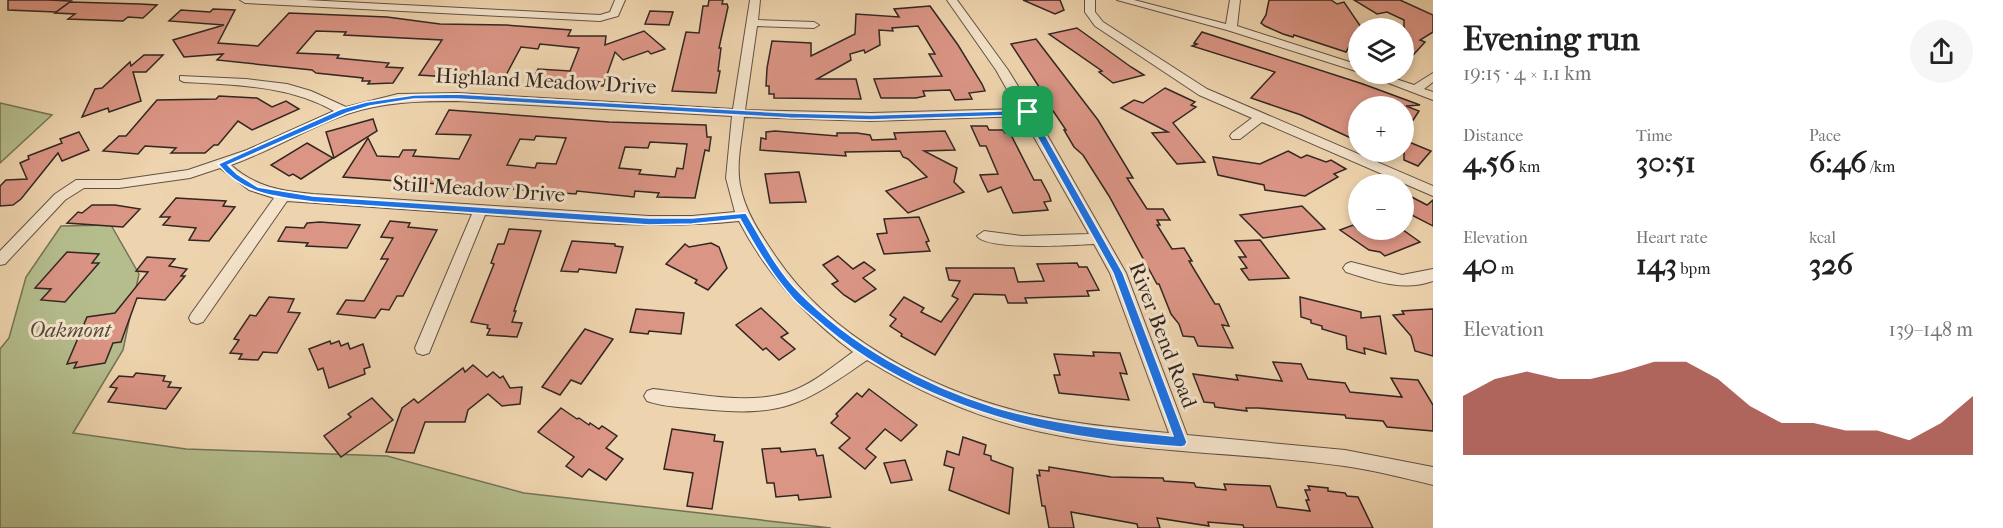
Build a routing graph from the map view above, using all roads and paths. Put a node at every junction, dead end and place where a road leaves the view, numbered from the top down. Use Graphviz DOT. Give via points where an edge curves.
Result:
graph roads {
  1 [pos="245,0"];
  2 [pos="253,0"];
  3 [pos="620,0"];
  4 [pos="755,0"];
  5 [pos="952,0"];
  6 [pos="1090,0"];
  7 [pos="1122,0"];
  8 [pos="1234,0"];
  9 [pos="753,23"];
  10 [pos="814,25"];
  11 [pos="1231,28"];
  12 [pos="1348,65"];
  13 [pos="1433,76"];
  14 [pos="184,78"];
  15 [pos="1398,84"];
  16 [pos="1415,90"];
  17 [pos="1433,96"];
  18 [pos="344,111"];
  19 [pos="738,112"];
  20 [pos="1028,112"];
  21 [pos="1261,117"];
  22 [pos="1236,136"];
  23 [pos="223,164"];
  24 [pos="1433,191"];
  25 [pos="283,196"];
  26 [pos="480,210"];
  27 [pos="743,216"];
  28 [pos="984,236"];
  29 [pos="1099,239"];
  30 [pos="0,260"];
  31 [pos="1351,268"];
  32 [pos="1433,274"];
  33 [pos="197,318"];
  34 [pos="423,348"];
  35 [pos="866,352"];
  36 [pos="653,396"];
  37 [pos="1181,442"];
  38 [pos="1433,476"];
  1 -- 2 [label="street"];
  2 -- 3 [label="street" via="605,17 616,12"];
  4 -- 9 [label="street"];
  5 -- 20 [label="street, River Bend Road"];
  6 -- 21 [label="street" via="1090,12 1099,24 1193,87"];
  7 -- 11 [label="street"];
  8 -- 11 [label="street"];
  9 -- 10 [label="street"];
  9 -- 19 [label="street"];
  11 -- 12 [label="street"];
  13 -- 16 [label="street"];
  14 -- 18 [label="street" via="305,91"];
  15 -- 16 [label="street"];
  16 -- 17 [label="street"];
  18 -- 19 [label="street, Highland Meadow Drive" via="398,98 457,97"];
  18 -- 23 [label="street, Highland Meadow Drive"];
  19 -- 20 [label="street, Highland Meadow Drive" via="871,117"];
  19 -- 27 [label="street" via="733,185"];
  20 -- 29 [label="street, River Bend Road"];
  21 -- 22 [label="street"];
  21 -- 24 [label="street"];
  23 -- 25 [label="street, Still Meadow Drive" via="255,189"];
  23 -- 30 [label="street, Highland Meadow Drive" via="158,180 81,183 60,197"];
  25 -- 26 [label="street, Still Meadow Drive"];
  25 -- 33 [label="street"];
  26 -- 27 [label="street, Still Meadow Drive" via="649,221"];
  26 -- 34 [label="street"];
  27 -- 35 [label="street" via="795,295"];
  28 -- 29 [label="street" via="1022,241"];
  29 -- 37 [label="street, River Bend Road" via="1118,273"];
  31 -- 32 [label="street" via="1402,282 1418,282"];
  35 -- 36 [label="street" via="785,400 752,403"];
  35 -- 37 [label="street" via="938,390 993,412 1098,434"];
  37 -- 38 [label="street" via="1345,458"];
}
